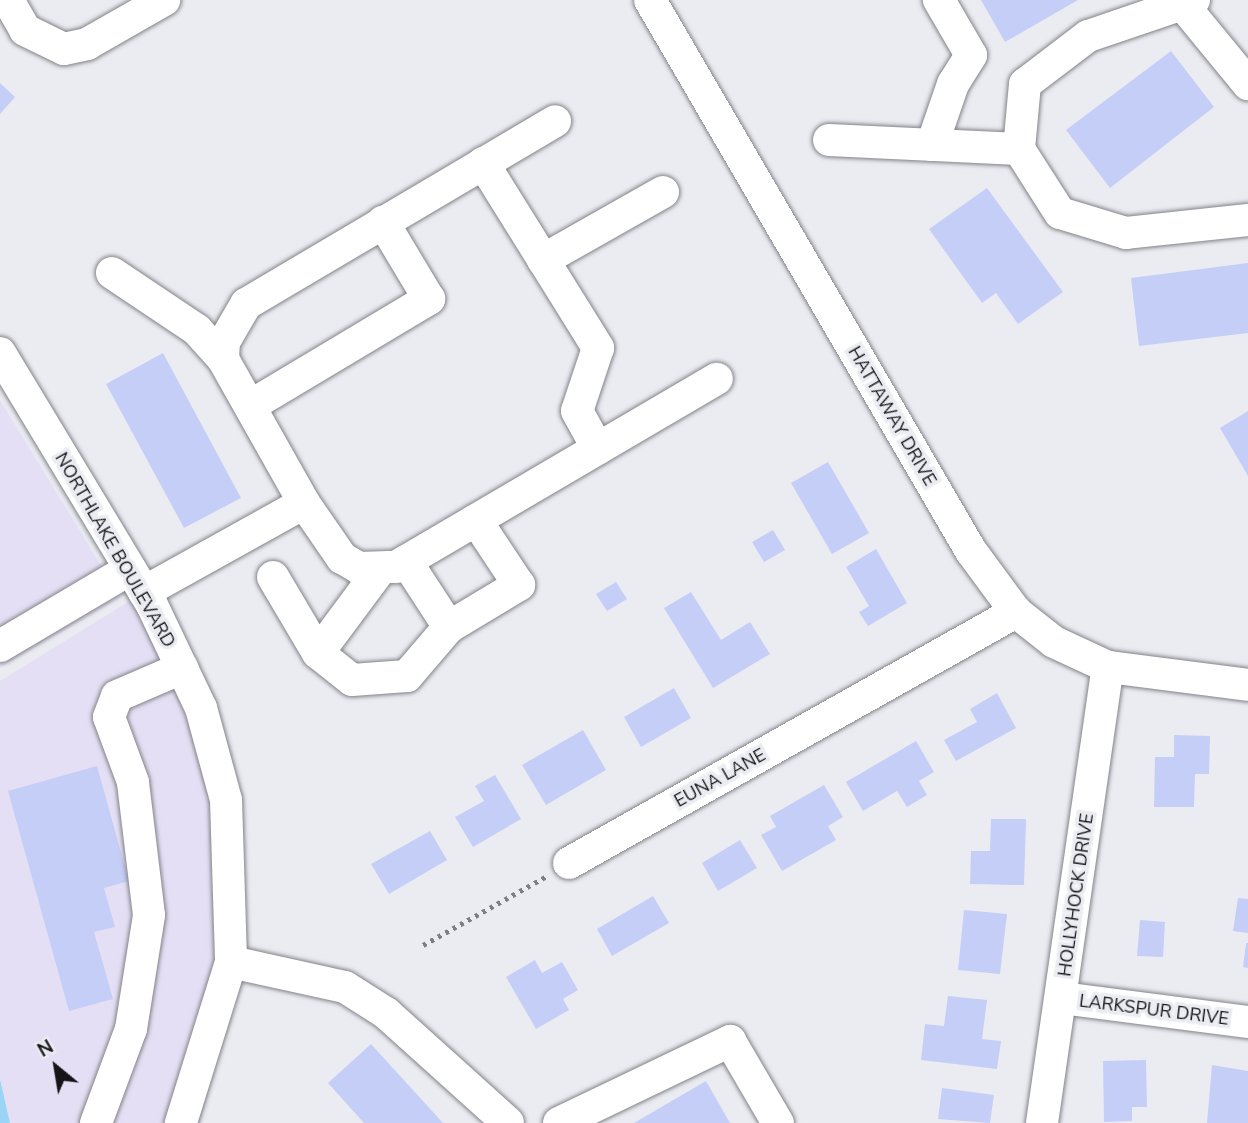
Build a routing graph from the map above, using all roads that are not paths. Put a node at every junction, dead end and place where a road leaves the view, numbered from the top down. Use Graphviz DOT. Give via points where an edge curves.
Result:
graph roads {
  1 [pos="8,0"];
  2 [pos="164,0"];
  3 [pos="650,0"];
  4 [pos="939,0"];
  5 [pos="1185,1"];
  6 [pos="1248,84"];
  7 [pos="555,121"];
  8 [pos="829,140"];
  9 [pos="932,145"];
  10 [pos="1019,149"];
  11 [pos="483,163"];
  12 [pos="663,192"];
  13 [pos="1248,220"];
  14 [pos="383,222"];
  15 [pos="543,260"];
  16 [pos="112,273"];
  17 [pos="0,353"];
  18 [pos="223,359"];
  19 [pos="717,379"];
  20 [pos="250,406"];
  21 [pos="598,449"];
  22 [pos="303,503"];
  23 [pos="476,520"];
  24 [pos="393,566"];
  25 [pos="273,577"];
  26 [pos="137,581"];
  27 [pos="1016,612"];
  28 [pos="449,627"];
  29 [pos="0,646"];
  30 [pos="317,653"];
  31 [pos="1108,667"];
  32 [pos="182,668"];
  33 [pos="1248,685"];
  34 [pos="569,863"];
  35 [pos="231,962"];
  36 [pos="1061,998"];
  37 [pos="1248,1022"];
  38 [pos="96,1123"];
  39 [pos="181,1123"];
  40 [pos="508,1123"];
  41 [pos="559,1123"];
  42 [pos="778,1123"];
  43 [pos="1042,1123"];
  1 -- 2 [label="street" via="25,30 64,48 87,44"];
  3 -- 27 [label="street, HATTAWAY DRIVE" via="971,551"];
  4 -- 9 [label="street" via="971,55 953,84"];
  5 -- 6 [label="street"];
  5 -- 10 [label="street" via="1088,36 1025,84"];
  7 -- 11 [label="street"];
  8 -- 9 [label="street"];
  9 -- 10 [label="street"];
  10 -- 13 [label="street" via="1060,213 1126,233"];
  11 -- 14 [label="street"];
  11 -- 15 [label="street"];
  12 -- 15 [label="street"];
  14 -- 18 [label="street" via="246,304 224,342"];
  14 -- 20 [label="street" via="429,299"];
  15 -- 21 [label="street" via="598,348 577,411"];
  16 -- 18 [label="street" via="197,330"];
  17 -- 26 [label="street, NORTHLAKE BOULEVARD"];
  18 -- 20 [label="street"];
  19 -- 21 [label="street"];
  20 -- 22 [label="street"];
  21 -- 23 [label="street"];
  22 -- 24 [label="street" via="342,558"];
  22 -- 26 [label="street"];
  23 -- 24 [label="street"];
  23 -- 28 [label="street" via="519,585"];
  24 -- 28 [label="street"];
  24 -- 30 [label="street"];
  25 -- 30 [label="street"];
  26 -- 29 [label="street"];
  26 -- 32 [label="street, NORTHLAKE BOULEVARD"];
  27 -- 31 [label="street, HATTAWAY DRIVE" via="1054,642"];
  27 -- 34 [label="street, EUNA LANE"];
  28 -- 30 [label="street" via="407,676 352,680"];
  31 -- 33 [label="street, HATTAWAY DRIVE"];
  31 -- 36 [label="street, HOLLYHOCK DRIVE"];
  32 -- 35 [label="street, NORTHLAKE BOULEVARD" via="201,708 226,800"];
  32 -- 38 [label="street" via="117,696 109,717 133,782 149,915 131,1029"];
  35 -- 39 [label="street, NORTHLAKE BOULEVARD"];
  35 -- 40 [label="street" via="345,987 386,1013"];
  36 -- 37 [label="street, LARKSPUR DRIVE"];
  36 -- 43 [label="street, HOLLYHOCK DRIVE"];
  41 -- 42 [label="street" via="730,1041"];
}
